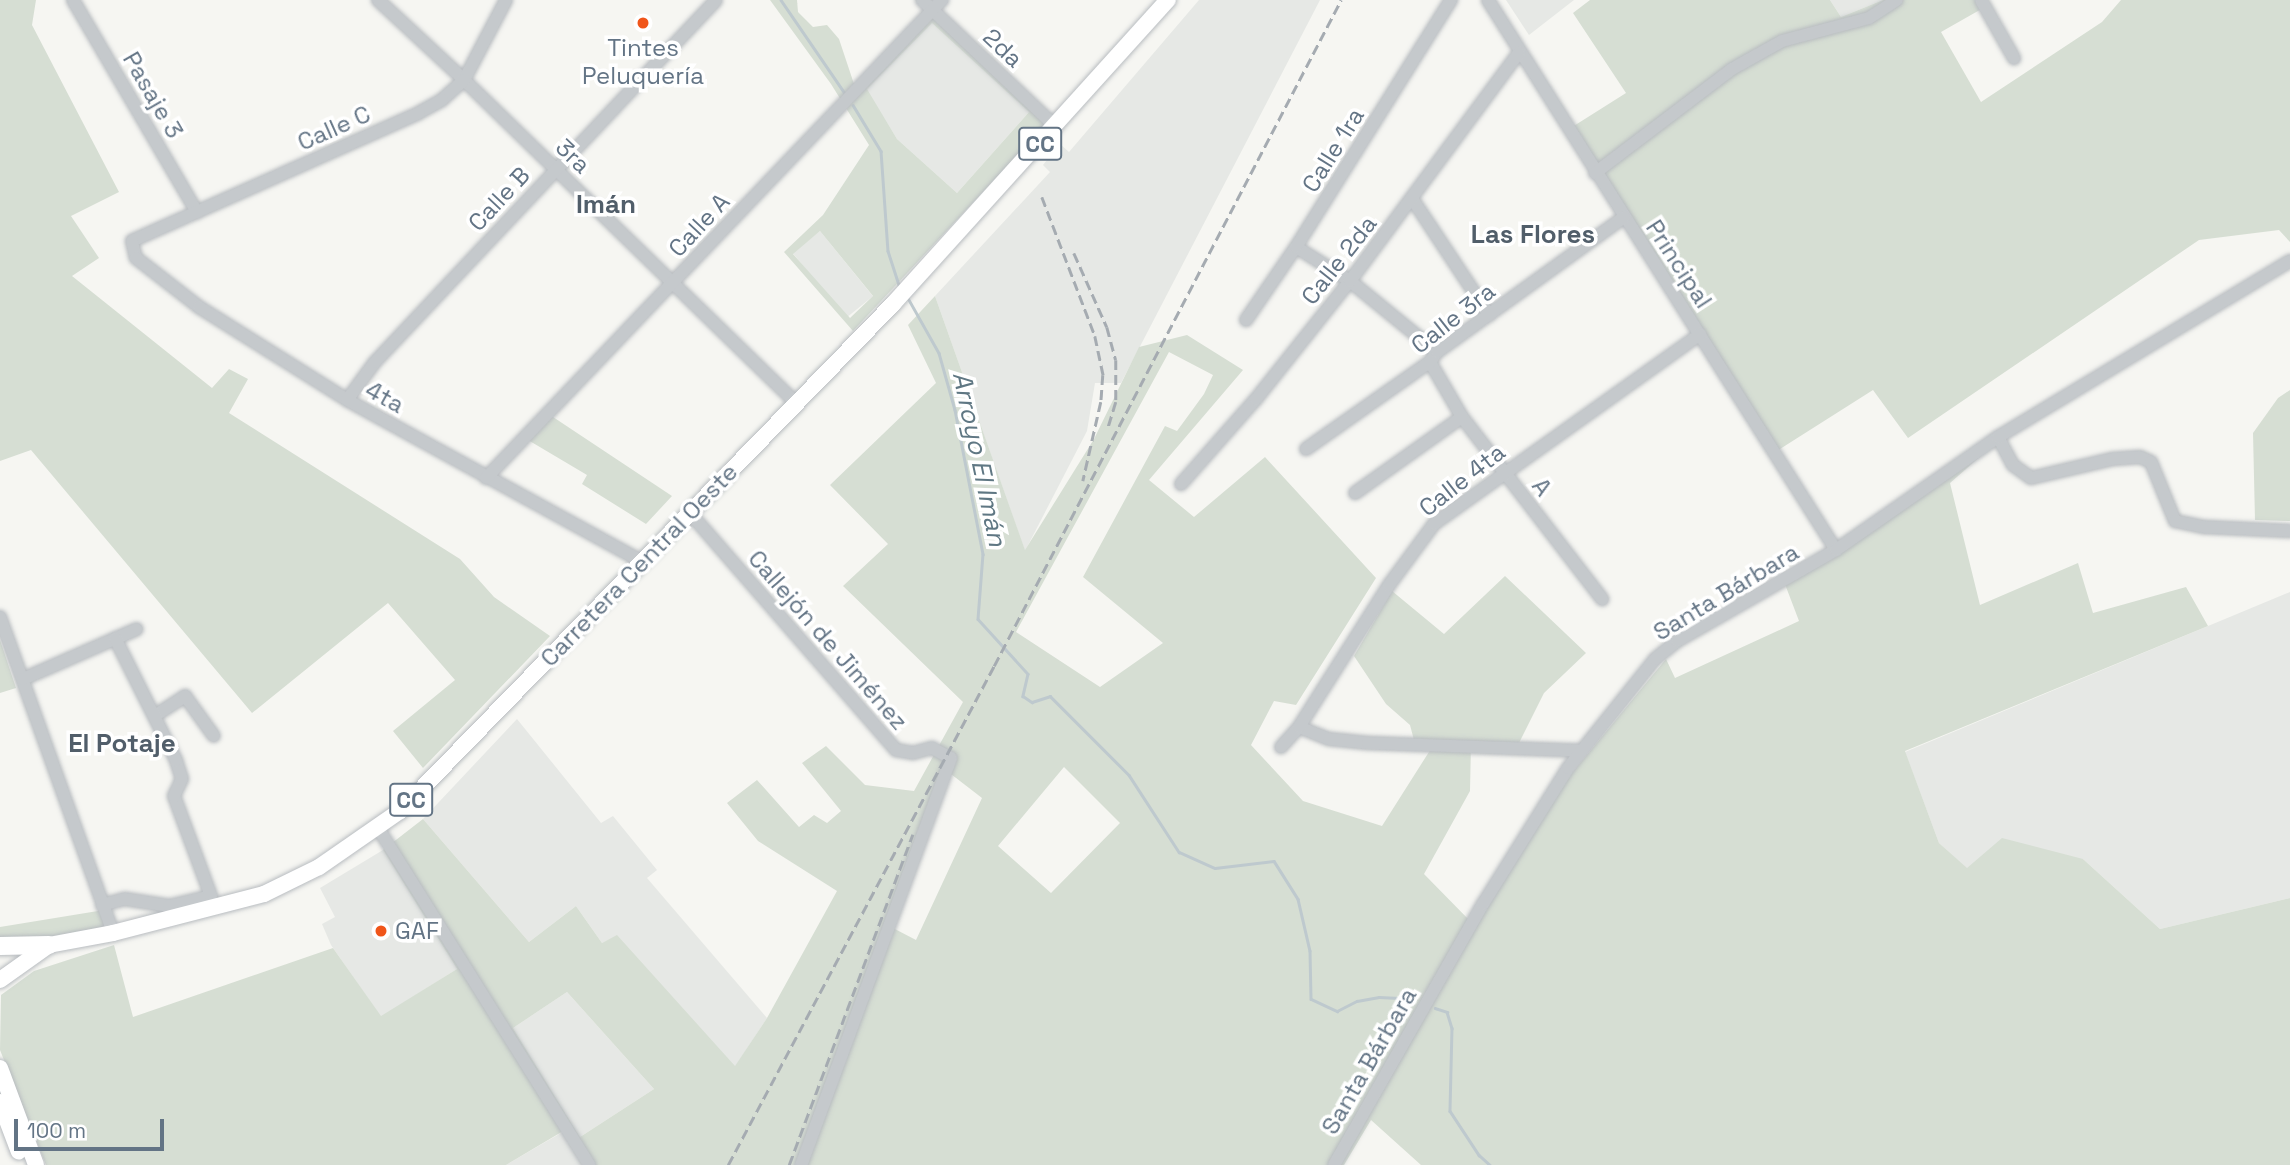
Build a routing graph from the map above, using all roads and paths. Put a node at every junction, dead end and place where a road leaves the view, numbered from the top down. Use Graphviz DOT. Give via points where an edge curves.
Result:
graph roads {
  1 [pos="73,0"];
  2 [pos="377,0"];
  3 [pos="506,0"];
  4 [pos="716,0"];
  5 [pos="922,0"];
  6 [pos="942,0"];
  7 [pos="1168,0"];
  8 [pos="1451,0"];
  9 [pos="1488,0"];
  10 [pos="1897,0"];
  11 [pos="1987,2"];
  12 [pos="932,10"];
  13 [pos="1519,53"];
  14 [pos="2014,58"];
  15 [pos="464,80"];
  16 [pos="1056,127"];
  17 [pos="556,169"];
  18 [pos="1595,173"];
  19 [pos="1413,200"];
  20 [pos="197,212"];
  21 [pos="1624,217"];
  22 [pos="132,241"];
  23 [pos="1296,247"];
  24 [pos="2290,261"];
  25 [pos="1350,281"];
  26 [pos="673,282"];
  27 [pos="1489,315"];
  28 [pos="1246,320"];
  29 [pos="1700,334"];
  30 [pos="1434,357"];
  31 [pos="347,400"];
  32 [pos="796,403"];
  33 [pos="1462,417"];
  34 [pos="1998,438"];
  35 [pos="1306,449"];
  36 [pos="1505,472"];
  37 [pos="486,478"];
  38 [pos="1181,484"];
  39 [pos="1355,493"];
  40 [pos="690,513"];
  41 [pos="2290,531"];
  42 [pos="1836,550"];
  43 [pos="641,561"];
  44 [pos="1602,600"];
  45 [pos="0,617"];
  46 [pos="137,629"];
  47 [pos="115,638"];
  48 [pos="23,679"];
  49 [pos="156,715"];
  50 [pos="1299,727"];
  51 [pos="214,736"];
  52 [pos="1281,747"];
  53 [pos="1583,751"];
  54 [pos="378,828"];
  55 [pos="102,905"];
  56 [pos="113,933"];
  57 [pos="49,945"];
  58 [pos="0,947"];
  59 [pos="0,954"];
  60 [pos="0,980"];
  61 [pos="0,1068"];
  62 [pos="0,1102"];
  63 [pos="24,1165"];
  64 [pos="36,1165"];
  65 [pos="589,1165"];
  66 [pos="801,1165"];
  67 [pos="1334,1165"];
  1 -- 20 [label="street, Pasaje 3"];
  2 -- 15 [label="street, 3ra"];
  3 -- 15 [label="street, Calle C"];
  4 -- 17 [label="street, Calle B"];
  5 -- 12 [label="street, 2da"];
  6 -- 12 [label="street, Calle A"];
  7 -- 16 [label="main road, Carretera Central Oeste / CC"];
  8 -- 23 [label="street, Calle 1ra"];
  9 -- 13 [label="street, Principal"];
  10 -- 18 [label="street" via="1870,19 1782,41 1731,69"];
  11 -- 14 [label="street"];
  12 -- 16 [label="street, 2da"];
  12 -- 26 [label="street, Calle A"];
  13 -- 18 [label="street, Principal"];
  13 -- 19 [label="street, Calle 2da"];
  15 -- 17 [label="street, 3ra"];
  15 -- 20 [label="street, Calle C" via="419,113"];
  16 -- 32 [label="main road, Carretera Central Oeste / CC"];
  17 -- 26 [label="street, 3ra"];
  17 -- 31 [label="street, Calle B" via="375,362"];
  18 -- 21 [label="street, Principal"];
  19 -- 25 [label="street, Calle 2da"];
  19 -- 27 [label="street"];
  20 -- 22 [label="street, Calle C"];
  21 -- 27 [label="street, Calle 3ra"];
  21 -- 29 [label="street, Principal"];
  22 -- 31 [label="street, 4ta" via="136,258 199,307"];
  23 -- 25 [label="street, A"];
  23 -- 28 [label="street, Calle 1ra"];
  24 -- 34 [label="street, Santa Bárbara"];
  25 -- 30 [label="street, A"];
  25 -- 38 [label="street, Calle 2da"];
  26 -- 32 [label="street, 3ra"];
  26 -- 37 [label="street, Calle A"];
  27 -- 30 [label="street, Calle 3ra"];
  29 -- 36 [label="street, Calle 4ta"];
  29 -- 42 [label="street, Principal"];
  30 -- 33 [label="street, A"];
  30 -- 35 [label="street, Calle 3ra"];
  31 -- 37 [label="street, 4ta"];
  32 -- 40 [label="main road, Carretera Central Oeste / CC"];
  33 -- 36 [label="street, A"];
  33 -- 39 [label="street"];
  34 -- 41 [label="street" via="2013,465 2031,478 2140,457 2151,462 2175,521 2203,527"];
  34 -- 42 [label="street, Santa Bárbara"];
  36 -- 44 [label="street, A"];
  36 -- 50 [label="street, Calle 4ta" via="1434,524 1389,585"];
  37 -- 43 [label="street, 4ta"];
  40 -- 43 [label="main road, Carretera Central Oeste / CC"];
  40 -- 66 [label="street, Callejón de Jiménez" via="896,750 913,753 932,748 951,758"];
  42 -- 53 [label="street, Santa Bárbara" via="1677,641 1656,659"];
  43 -- 54 [label="main road, Carretera Central Oeste / CC" via="429,782"];
  45 -- 48 [label="street"];
  46 -- 47 [label="street"];
  47 -- 48 [label="street"];
  47 -- 49 [label="street"];
  48 -- 55 [label="street"];
  49 -- 51 [label="street" via="185,696"];
  49 -- 55 [label="street" via="182,779 174,796 211,896 169,906 125,899"];
  50 -- 52 [label="street, Calle 4ta"];
  50 -- 53 [label="street" via="1329,739 1368,743"];
  53 -- 67 [label="street, Santa Bárbara" via="1483,904"];
  54 -- 56 [label="main road, Carretera Central Oeste / CC" via="319,867 264,894"];
  54 -- 65 [label="street"];
  55 -- 56 [label="street"];
  56 -- 57 [label="main road, Carretera Central Oeste / CC"];
  57 -- 58 [label="highway"];
  57 -- 59 [label="main road, Carretera Central Oeste / CC"];
  57 -- 60 [label="main road"];
  61 -- 64 [label="main road"];
  62 -- 63 [label="main road"];
}
